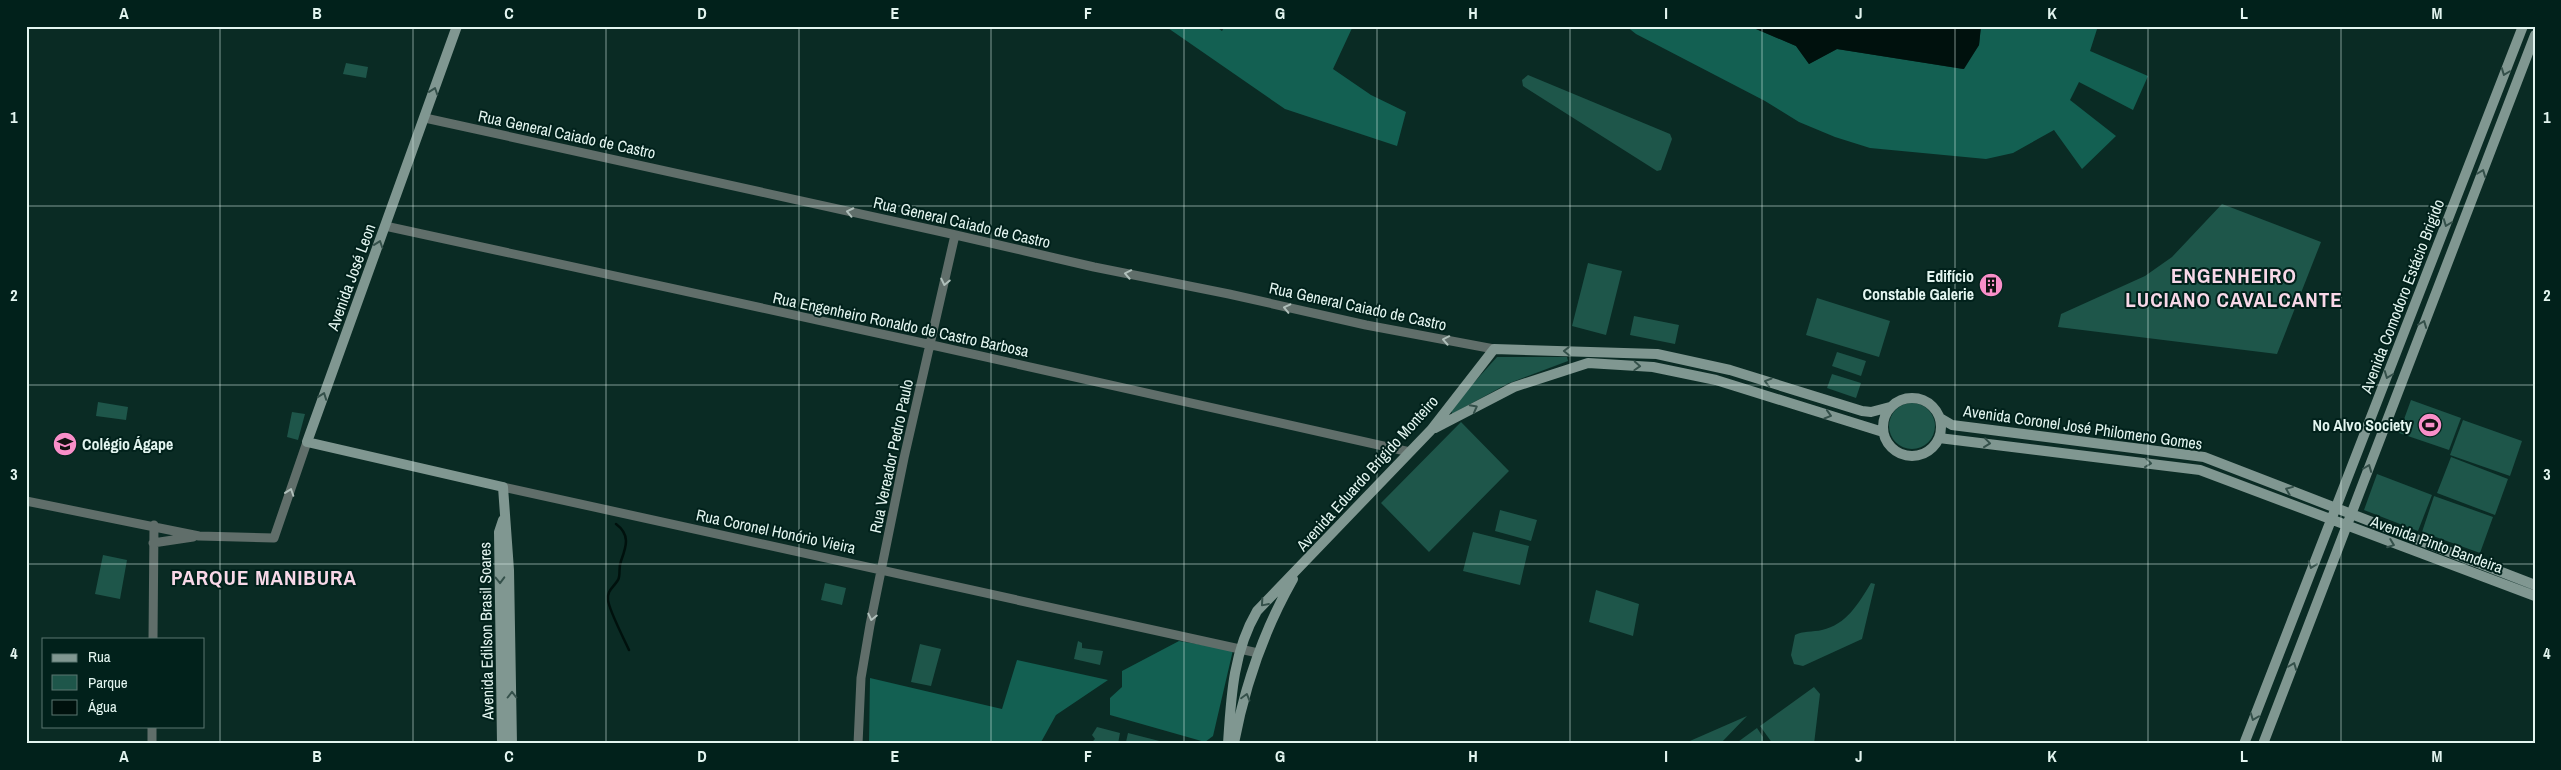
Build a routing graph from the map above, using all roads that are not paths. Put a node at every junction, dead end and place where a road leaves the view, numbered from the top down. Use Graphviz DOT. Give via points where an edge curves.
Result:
graph roads {
  1 [pos="456,26"];
  2 [pos="2523,26"];
  3 [pos="2535,35"];
  4 [pos="425,118"];
  5 [pos="385,226"];
  6 [pos="955,235"];
  7 [pos="932,345"];
  8 [pos="1494,349"];
  9 [pos="1691,361"];
  10 [pos="1688,374"];
  11 [pos="1809,394"];
  12 [pos="1890,407"];
  13 [pos="1804,408"];
  14 [pos="1940,418"];
  15 [pos="1431,430"];
  16 [pos="1883,432"];
  17 [pos="1939,438"];
  18 [pos="2062,439"];
  19 [pos="307,442"];
  20 [pos="1410,452"];
  21 [pos="2060,452"];
  22 [pos="2168,452"];
  23 [pos="2166,465"];
  24 [pos="503,487"];
  25 [pos="26,501"];
  26 [pos="2334,508"];
  27 [pos="2351,514"];
  28 [pos="504,518"];
  29 [pos="2329,520"];
  30 [pos="154,525"];
  31 [pos="2346,526"];
  32 [pos="199,536"];
  33 [pos="153,543"];
  34 [pos="883,569"];
  35 [pos="1299,569"];
  36 [pos="2535,585"];
  37 [pos="2535,596"];
  38 [pos="153,638"];
  39 [pos="1240,648"];
  40 [pos="1258,653"];
  41 [pos="152,728"];
  42 [pos="152,744"];
  43 [pos="502,744"];
  44 [pos="512,744"];
  45 [pos="858,744"];
  46 [pos="1228,744"];
  47 [pos="1234,744"];
  48 [pos="2244,744"];
  49 [pos="2263,744"];
  4 -- 1 [label="main road, Avenida José Leon, one-way"];
  2 -- 26 [label="main road, Avenida Comodoro Estácio Brigido, one-way"];
  27 -- 3 [label="main road, Avenida Comodoro Estácio Brigido, one-way"];
  4 -- 5 [label="main road, Avenida José Leon"];
  6 -- 4 [label="street, Rua General Caiado de Castro, one-way"];
  5 -- 7 [label="street, Rua Engenheiro Ronaldo de Castro Barbosa"];
  19 -- 5 [label="main road, Avenida José Leon, one-way"];
  6 -- 7 [label="street, Rua Vereador Pedro Paulo, one-way"];
  8 -- 6 [label="street, Rua General Caiado de Castro, one-way" via="1357,323"];
  7 -- 20 [label="street, Rua Engenheiro Ronaldo de Castro Barbosa"];
  7 -- 34 [label="street, Rua Vereador Pedro Paulo" via="904,458"];
  9 -- 8 [label="main road, one-way" via="1649,353"];
  8 -- 15 [label="main road, Avenida Eduardo Brígido Monteiro"];
  9 -- 10 [label="main road"];
  11 -- 9 [label="main road, one-way"];
  10 -- 13 [label="main road"];
  15 -- 10 [label="main road, one-way" via="1514,387 1588,363 1654,367"];
  11 -- 12 [label="main road" via="1862,411"];
  11 -- 13 [label="main road"];
  12 -- 14 [label="main road" via="1897,401 1915,398 1934,408"];
  12 -- 16 [label="main road" via="1884,419"];
  13 -- 16 [label="main road, one-way"];
  14 -- 17 [label="main road"];
  14 -- 18 [label="main road, Avenida Coronel José Philomeno Gomes" via="1952,424"];
  15 -- 20 [label="main road, Avenida Eduardo Brígido Monteiro"];
  16 -- 17 [label="main road" via="1892,449 1907,456 1924,454"];
  17 -- 21 [label="main road, Avenida Coronel José Philomeno Gomes, one-way"];
  18 -- 21 [label="main road"];
  18 -- 22 [label="main road, Avenida Coronel José Philomeno Gomes"];
  19 -- 24 [label="main road, Rua Coronel Honório Vieira"];
  32 -- 19 [label="street, Avenida José Leon, one-way" via="274,538"];
  20 -- 35 [label="main road, Avenida Eduardo Brígido Monteiro"];
  21 -- 23 [label="main road, Avenida Coronel José Philomeno Gomes, one-way"];
  22 -- 23 [label="main road"];
  26 -- 22 [label="main road, Avenida Coronel José Philomeno Gomes, one-way" via="2204,457"];
  23 -- 29 [label="main road, Avenida Coronel José Philomeno Gomes" via="2200,470"];
  24 -- 28 [label="main road, Avenida Edilson Brasil Soares"];
  24 -- 34 [label="street, Rua Coronel Honório Vieira"];
  25 -- 30 [label="street"];
  26 -- 27 [label="main road, Avenida Pinto Bandeira"];
  26 -- 29 [label="main road, Avenida Comodoro Estácio Brigido"];
  27 -- 31 [label="main road, Avenida Comodoro Estácio Brigido"];
  27 -- 36 [label="main road, Avenida Pinto Bandeira"];
  28 -- 43 [label="main road, Avenida Edilson Brasil Soares, one-way" via="499,532"];
  44 -- 28 [label="main road, Avenida Edilson Brasil Soares, one-way" via="509,562"];
  29 -- 31 [label="main road, Avenida Pinto Bandeira"];
  29 -- 48 [label="main road, Avenida Comodoro Estácio Brigido, one-way"];
  30 -- 32 [label="street"];
  30 -- 33 [label="street"];
  31 -- 37 [label="main road, Avenida Pinto Bandeira, one-way"];
  49 -- 31 [label="main road, Avenida Comodoro Estácio Brigido, one-way"];
  32 -- 33 [label="street"];
  33 -- 38 [label="street"];
  34 -- 39 [label="street, Rua Coronel Honório Vieira"];
  34 -- 45 [label="street, Rua Vereador Pedro Paulo, one-way" via="861,678"];
  35 -- 39 [label="main road, Avenida Eduardo Brígido Monteiro, one-way" via="1257,611"];
  35 -- 40 [label="main road, Avenida Eduardo Brígido Monteiro" via="1273,613"];
  39 -- 40 [label="street, Rua Coronel Honório Vieira"];
  39 -- 46 [label="main road, Avenida Eduardo Brígido Monteiro"];
  47 -- 40 [label="main road, Avenida Eduardo Brígido Monteiro, one-way"];
  41 -- 42 [label="street"];
}
